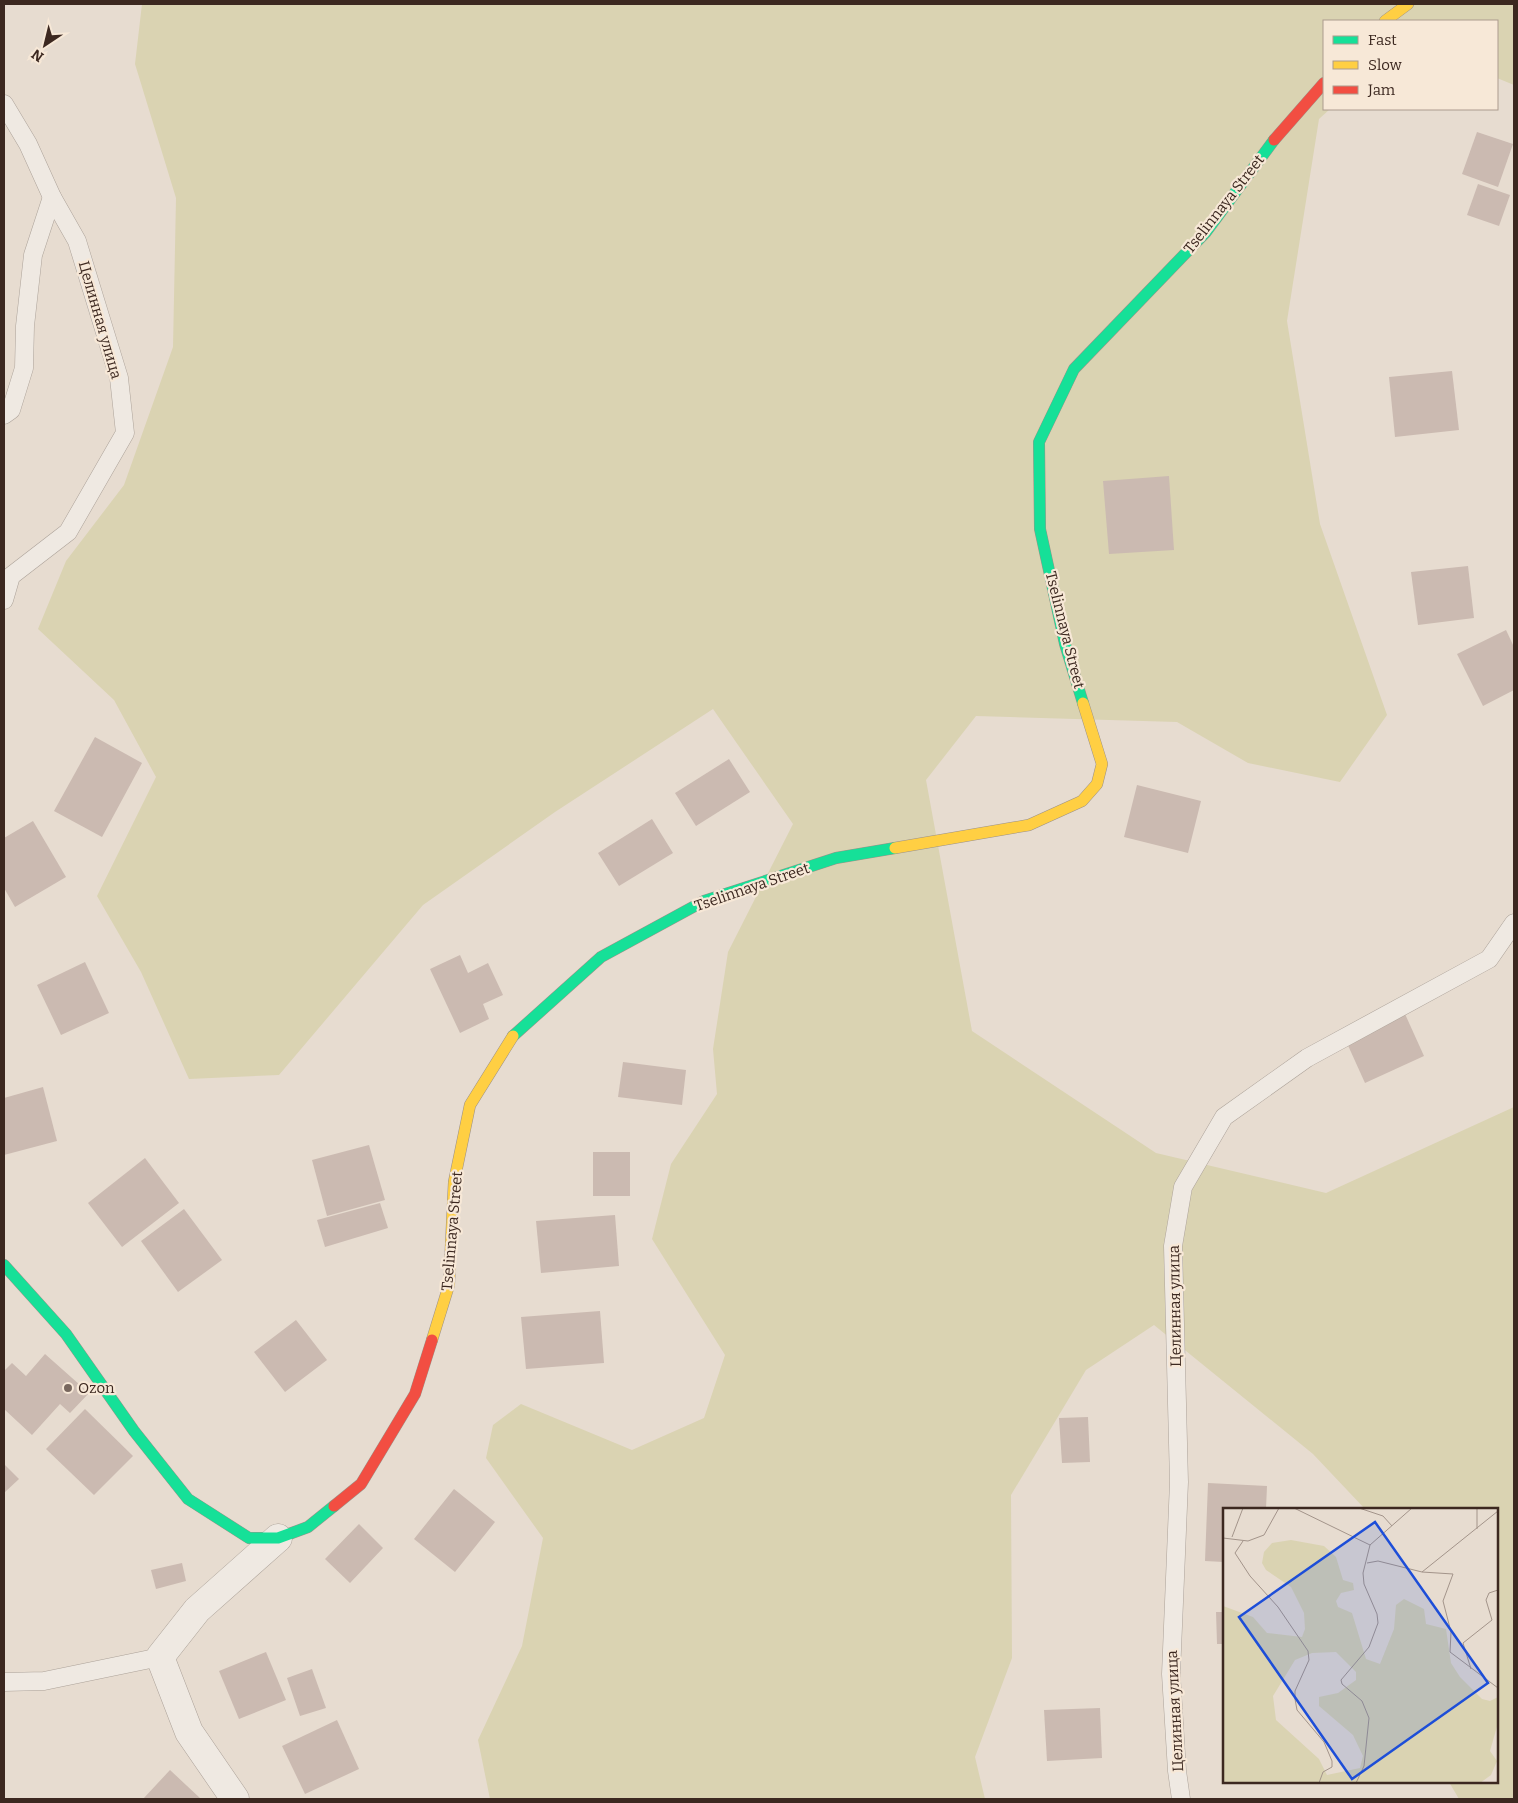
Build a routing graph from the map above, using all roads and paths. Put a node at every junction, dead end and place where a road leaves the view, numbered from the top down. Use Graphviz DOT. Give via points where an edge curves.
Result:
graph roads {
  1 [pos="1408,4"];
  2 [pos="1386,20"];
  3 [pos="1323,83"];
  4 [pos="4,104"];
  5 [pos="52,197"];
  6 [pos="4,416"];
  7 [pos="4,600"];
  8 [pos="1514,923"];
  9 [pos="4,1265"];
  10 [pos="278,1538"];
  11 [pos="160,1657"];
  12 [pos="4,1682"];
  13 [pos="234,1799"];
  14 [pos="1181,1799"];
  1 -- 2 [label="street"];
  3 -- 10 [label="street, Tselinnaya Street" via="1277,135 1206,232 1074,369 1039,442 1040,529 1065,644 1102,764 1097,784 1082,801 1028,825 836,858 704,901 601,957 515,1032 470,1105 454,1182 449,1285 415,1394 360,1484 308,1527"];
  4 -- 5 [label="lane, Целинная улица" via="28,144"];
  5 -- 6 [label="lane" via="33,255 24,326 24,368 10,410"];
  5 -- 7 [label="lane, Целинная улица" via="77,241 119,378 125,433 68,532 11,576"];
  8 -- 14 [label="lane, Целинная улица" via="1489,958 1307,1058 1224,1117 1184,1187 1173,1246 1179,1482 1170,1674"];
  9 -- 10 [label="street, Tselinnaya Street" via="66,1334 134,1431 188,1499 249,1538"];
  10 -- 11 [label="street" via="197,1610"];
  11 -- 12 [label="lane" via="44,1681"];
  11 -- 13 [label="street" via="188,1732"];
}
